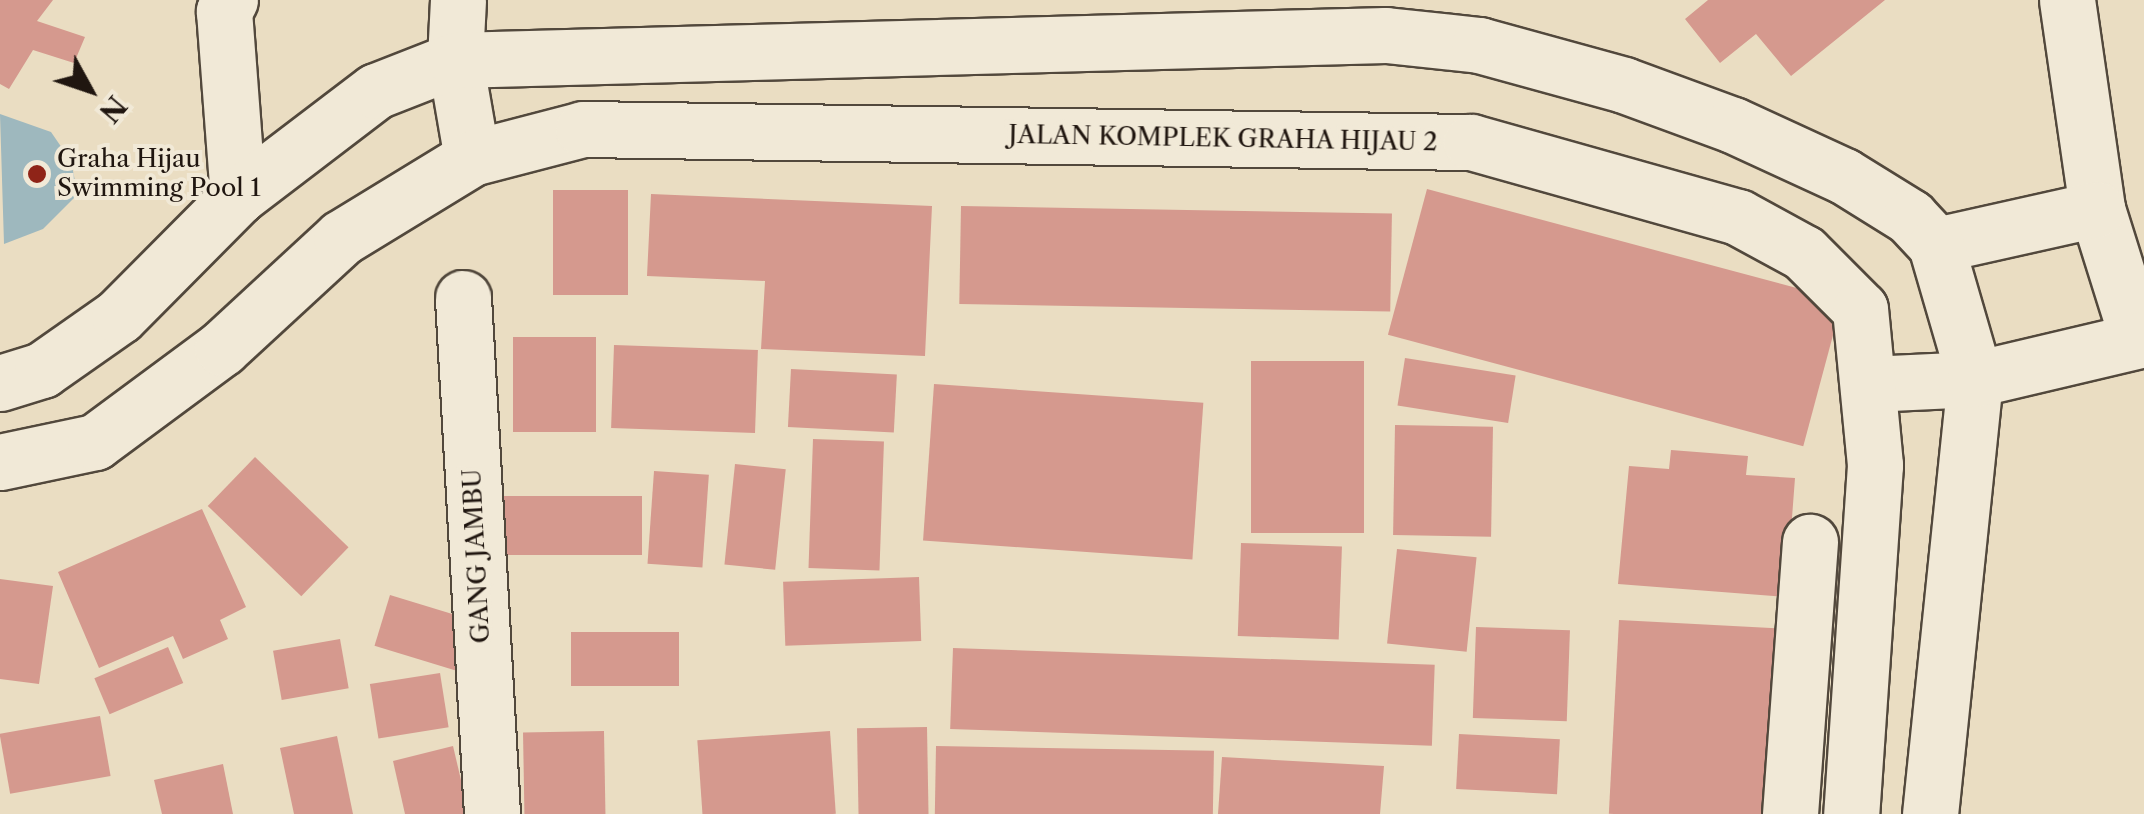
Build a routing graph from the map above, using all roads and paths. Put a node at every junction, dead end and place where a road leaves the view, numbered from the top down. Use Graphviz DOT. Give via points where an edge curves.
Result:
graph roads {
  1 [pos="230,0"];
  2 [pos="458,0"];
  3 [pos="1180,0"];
  4 [pos="2066,0"];
  5 [pos="1383,17"];
  6 [pos="1086,41"];
  7 [pos="455,60"];
  8 [pos="472,158"];
  9 [pos="238,196"];
  10 [pos="2097,208"];
  11 [pos="1936,245"];
  12 [pos="462,298"];
  13 [pos="2141,339"];
  14 [pos="1975,379"];
  15 [pos="0,383"];
  16 [pos="1869,384"];
  17 [pos="0,462"];
  18 [pos="1810,542"];
  19 [pos="492,814"];
  20 [pos="1790,814"];
  21 [pos="1851,814"];
  22 [pos="1930,814"];
  1 -- 9 [label="street" via="224,11"];
  2 -- 7 [label="street"];
  3 -- 6 [label="street"];
  4 -- 10 [label="street"];
  5 -- 6 [label="street"];
  5 -- 11 [label="street" via="1624,84 1732,125 1844,176 1910,217"];
  6 -- 7 [label="street"];
  7 -- 8 [label="street"];
  7 -- 9 [label="street" via="376,91"];
  8 -- 16 [label="street, JALAN KOMPLEK GRAHA HIJAU 2" via="583,129 1471,142 1738,217 1804,253 1860,309"];
  8 -- 17 [label="street, JALAN KOMPLEK GRAHA HIJAU 2" via="341,238 222,348 94,442"];
  9 -- 15 [label="street" via="119,316 42,370"];
  10 -- 11 [label="street"];
  10 -- 13 [label="street"];
  11 -- 14 [label="street"];
  12 -- 19 [label="street, GANG JAMBU"];
  13 -- 14 [label="street"];
  14 -- 16 [label="street"];
  14 -- 22 [label="street"];
  16 -- 21 [label="street, JALAN KOMPLEK GRAHA HIJAU 2" via="1875,465"];
  18 -- 20 [label="street"];
}
